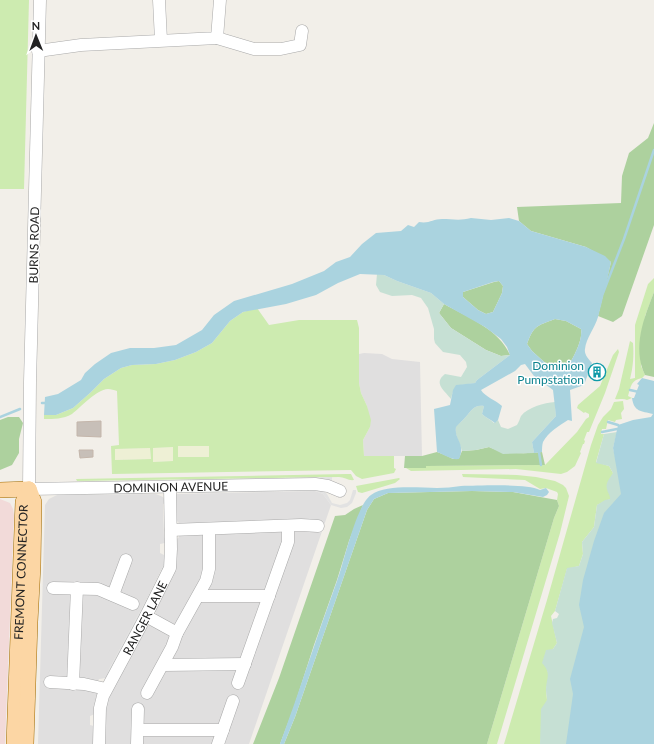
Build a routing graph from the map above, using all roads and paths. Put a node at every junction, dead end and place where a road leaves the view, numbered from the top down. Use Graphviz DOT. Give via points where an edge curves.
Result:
graph roads {
  1 [pos="40,0"];
  2 [pos="159,0"];
  3 [pos="220,0"];
  4 [pos="302,31"];
  5 [pos="217,38"];
  6 [pos="161,40"];
  7 [pos="38,51"];
  8 [pos="170,487"];
  9 [pos="29,489"];
  10 [pos="0,490"];
  11 [pos="340,491"];
  12 [pos="288,526"];
  13 [pos="318,526"];
  14 [pos="171,530"];
  15 [pos="208,530"];
  16 [pos="126,560"];
  17 [pos="53,588"];
  18 [pos="77,588"];
  19 [pos="113,595"];
  20 [pos="199,596"];
  21 [pos="269,596"];
  22 [pos="132,604"];
  23 [pos="146,616"];
  24 [pos="177,633"];
  25 [pos="245,664"];
  26 [pos="163,665"];
  27 [pos="50,682"];
  28 [pos="238,683"];
  29 [pos="73,684"];
  30 [pos="106,689"];
  31 [pos="147,693"];
  32 [pos="233,701"];
  33 [pos="138,709"];
  34 [pos="138,730"];
  35 [pos="223,730"];
  36 [pos="14,744"];
  37 [pos="26,744"];
  38 [pos="99,744"];
  39 [pos="137,744"];
  40 [pos="218,744"];
  1 -- 7 [label="street, BURNS ROAD"];
  2 -- 6 [label="street"];
  3 -- 5 [label="street"];
  4 -- 5 [label="street" via="300,45 281,49 254,49"];
  5 -- 6 [label="street"];
  6 -- 7 [label="street" via="81,45"];
  7 -- 9 [label="street, BURNS ROAD"];
  8 -- 9 [label="street, DOMINION AVENUE"];
  8 -- 11 [label="street, DOMINION AVENUE" via="314,484"];
  8 -- 14 [label="street, RANGER LANE"];
  9 -- 10 [label="main road, DOMINION AVENUE"];
  9 -- 36 [label="main road, FREMONT CONNECTOR" via="23,502"];
  9 -- 37 [label="main road, FREMONT CONNECTOR" via="34,502"];
  12 -- 13 [label="street"];
  12 -- 15 [label="street"];
  12 -- 21 [label="street" via="288,542"];
  14 -- 15 [label="street"];
  14 -- 23 [label="street, RANGER LANE" via="170,568"];
  15 -- 20 [label="street" via="208,573"];
  16 -- 19 [label="street"];
  17 -- 18 [label="street"];
  18 -- 19 [label="street" via="98,589"];
  18 -- 29 [label="street"];
  19 -- 22 [label="street"];
  20 -- 21 [label="street"];
  20 -- 24 [label="street"];
  21 -- 25 [label="street"];
  23 -- 24 [label="street"];
  23 -- 30 [label="street, RANGER LANE"];
  24 -- 26 [label="street"];
  25 -- 26 [label="street"];
  25 -- 28 [label="street"];
  26 -- 31 [label="street"];
  27 -- 29 [label="street"];
  29 -- 30 [label="street"];
  30 -- 38 [label="street, RANGER LANE" via="101,700"];
  32 -- 35 [label="street"];
  33 -- 34 [label="street"];
  34 -- 35 [label="street"];
  34 -- 39 [label="street"];
  35 -- 40 [label="street"];
}
